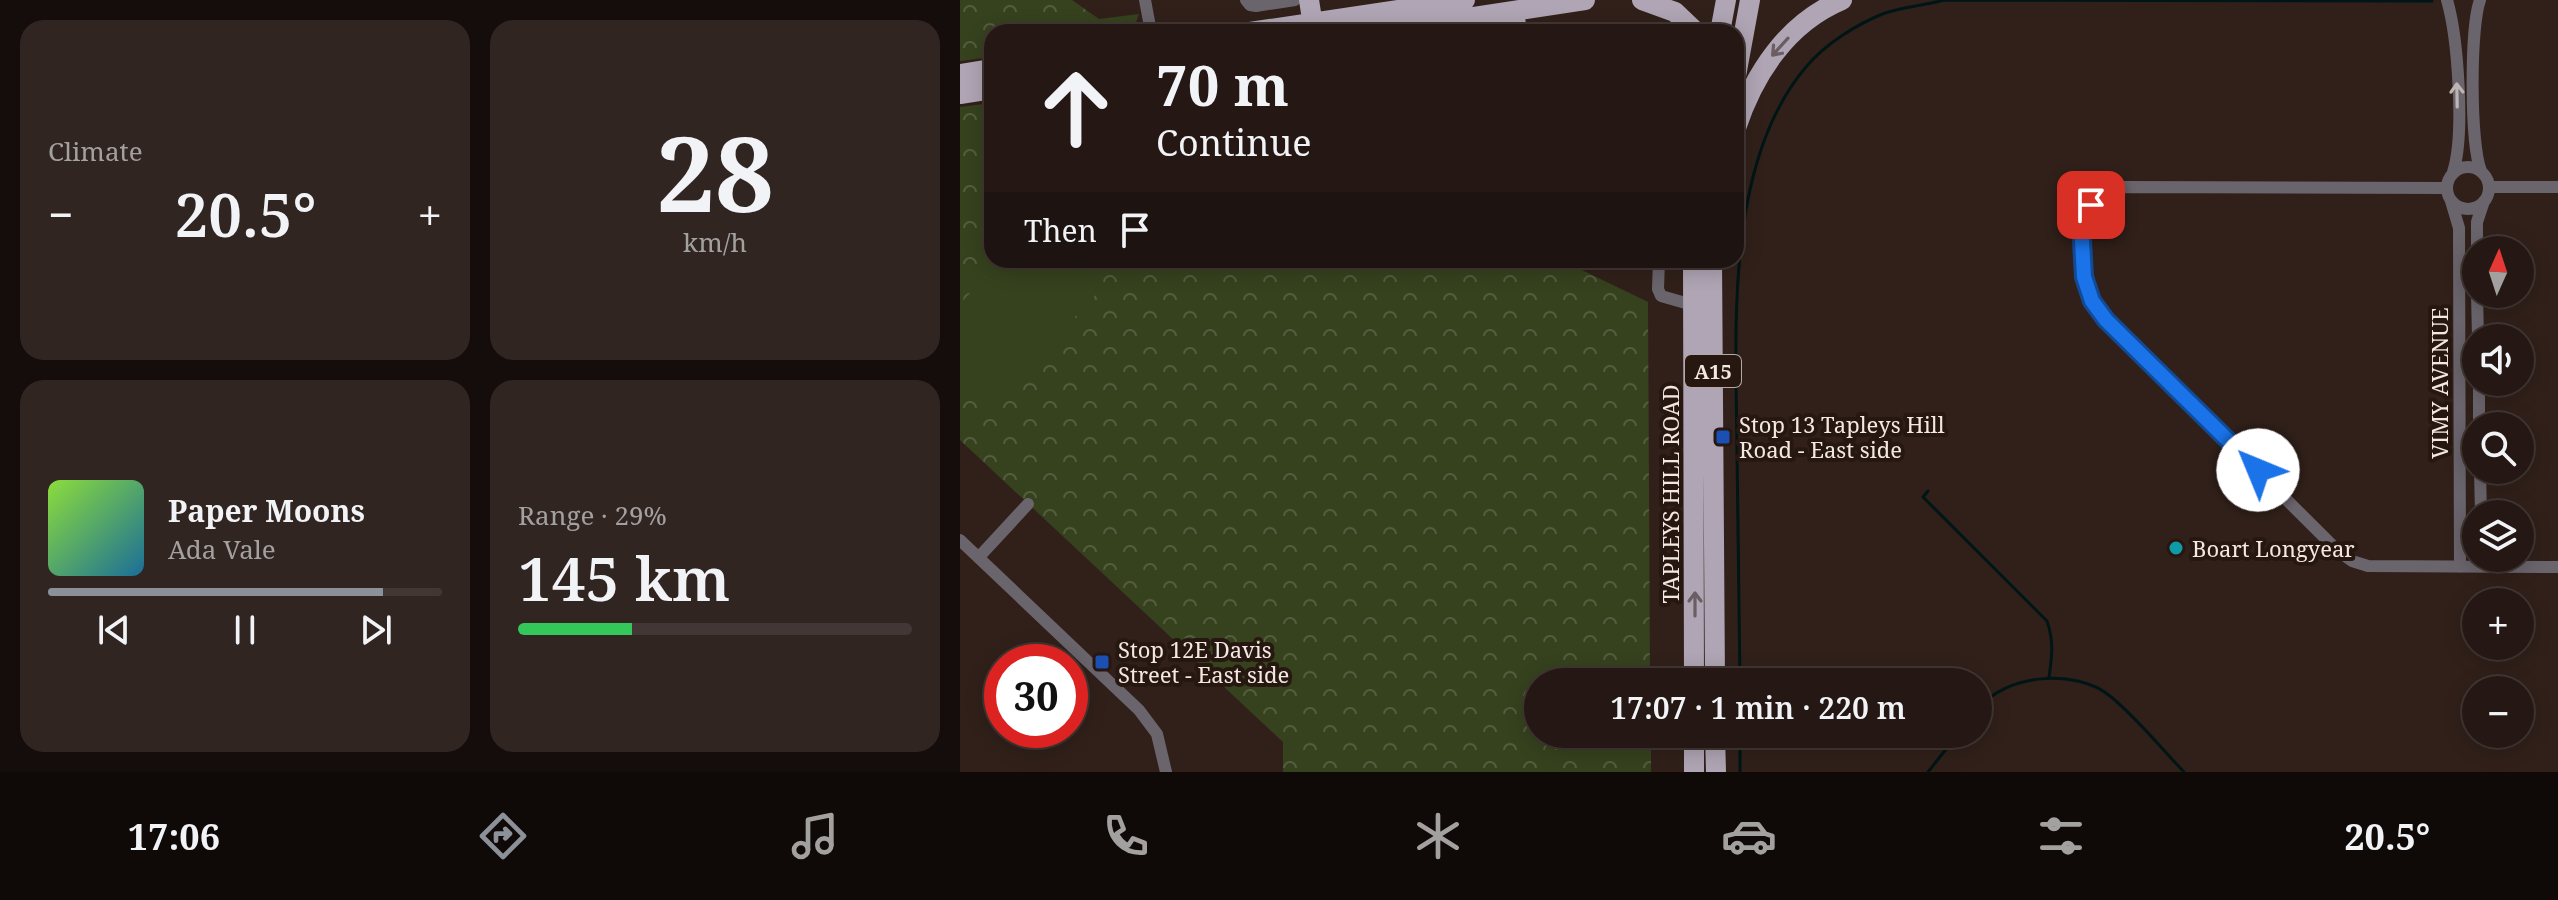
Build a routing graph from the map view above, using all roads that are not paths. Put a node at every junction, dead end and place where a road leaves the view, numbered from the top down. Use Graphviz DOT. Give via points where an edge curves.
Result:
graph roads {
  1 [pos="1145,0"];
  2 [pos="1246,0"];
  3 [pos="1295,0"];
  4 [pos="1309,0"];
  5 [pos="1465,0"];
  6 [pos="1585,0"];
  7 [pos="1642,0"];
  8 [pos="1726,0"];
  9 [pos="1750,0"];
  10 [pos="1842,0"];
  11 [pos="2447,0"];
  12 [pos="2480,0"];
  13 [pos="1514,11"];
  14 [pos="1150,24"];
  15 [pos="1312,24"];
  16 [pos="1335,24"];
  17 [pos="1428,24"];
  18 [pos="1516,24"];
  19 [pos="1688,24"];
  20 [pos="1722,24"];
  21 [pos="1744,33"];
  22 [pos="984,70"];
  23 [pos="960,74"];
  24 [pos="984,90"];
  25 [pos="960,94"];
  26 [pos="1744,106"];
  27 [pos="2481,171"];
  28 [pos="2453,172"];
  29 [pos="2489,187"];
  30 [pos="2558,187"];
  31 [pos="2449,195"];
  32 [pos="2484,201"];
  33 [pos="2477,236"];
  34 [pos="1659,268"];
  35 [pos="1693,268"];
  36 [pos="1712,268"];
  37 [pos="1692,305"];
  38 [pos="1714,306"];
  39 [pos="1028,504"];
  40 [pos="960,540"];
  41 [pos="979,557"];
  42 [pos="2534,566"];
  43 [pos="2460,567"];
  44 [pos="2558,567"];
  45 [pos="1694,668"];
  46 [pos="1715,668"];
  47 [pos="1694,748"];
  48 [pos="1715,748"];
  49 [pos="1166,772"];
  50 [pos="1694,772"];
  51 [pos="1716,772"];
  1 -- 14 [label="street"];
  2 -- 3 [label="street" via="1256,6"];
  4 -- 15 [label="main road"];
  5 -- 16 [label="main road"];
  6 -- 13 [label="main road"];
  7 -- 19 [label="main road" via="1675,12"];
  8 -- 20 [label="main road"];
  9 -- 21 [label="main road"];
  10 -- 26 [label="main road, one-way" via="1797,29 1771,56"];
  28 -- 11 [label="street, one-way" via="2458,154 2456,50"];
  12 -- 27 [label="street" via="2475,148"];
  13 -- 17 [label="main road"];
  13 -- 18 [label="main road"];
  22 -- 23 [label="main road"];
  24 -- 25 [label="main road"];
  27 -- 28 [label="street" via="2469,167"];
  27 -- 29 [label="street"];
  28 -- 31 [label="street"];
  29 -- 30 [label="street"];
  29 -- 32 [label="street"];
  31 -- 32 [label="street" via="2466,209"];
  31 -- 43 [label="street, VIMY AVENUE" via="2459,228"];
  31 -- 43 [label="street" via="2125,187 2091,205 2081,223 2084,277 2106,320 2337,550 2368,566"];
  32 -- 33 [label="street"];
  34 -- 37 [label="street" via="1661,296"];
  35 -- 37 [label="main road, TAPLEYS HILL ROAD / A15"];
  36 -- 38 [label="main road, TAPLEYS HILL ROAD / A15"];
  37 -- 38 [label="street"];
  45 -- 37 [label="main road, TAPLEYS HILL ROAD / A15, one-way"];
  38 -- 46 [label="main road, TAPLEYS HILL ROAD / A15"];
  39 -- 41 [label="street"];
  40 -- 41 [label="street"];
  41 -- 49 [label="street" via="1139,710 1157,734"];
  42 -- 44 [label="street"];
  47 -- 50 [label="main road"];
  48 -- 51 [label="main road"];
}
